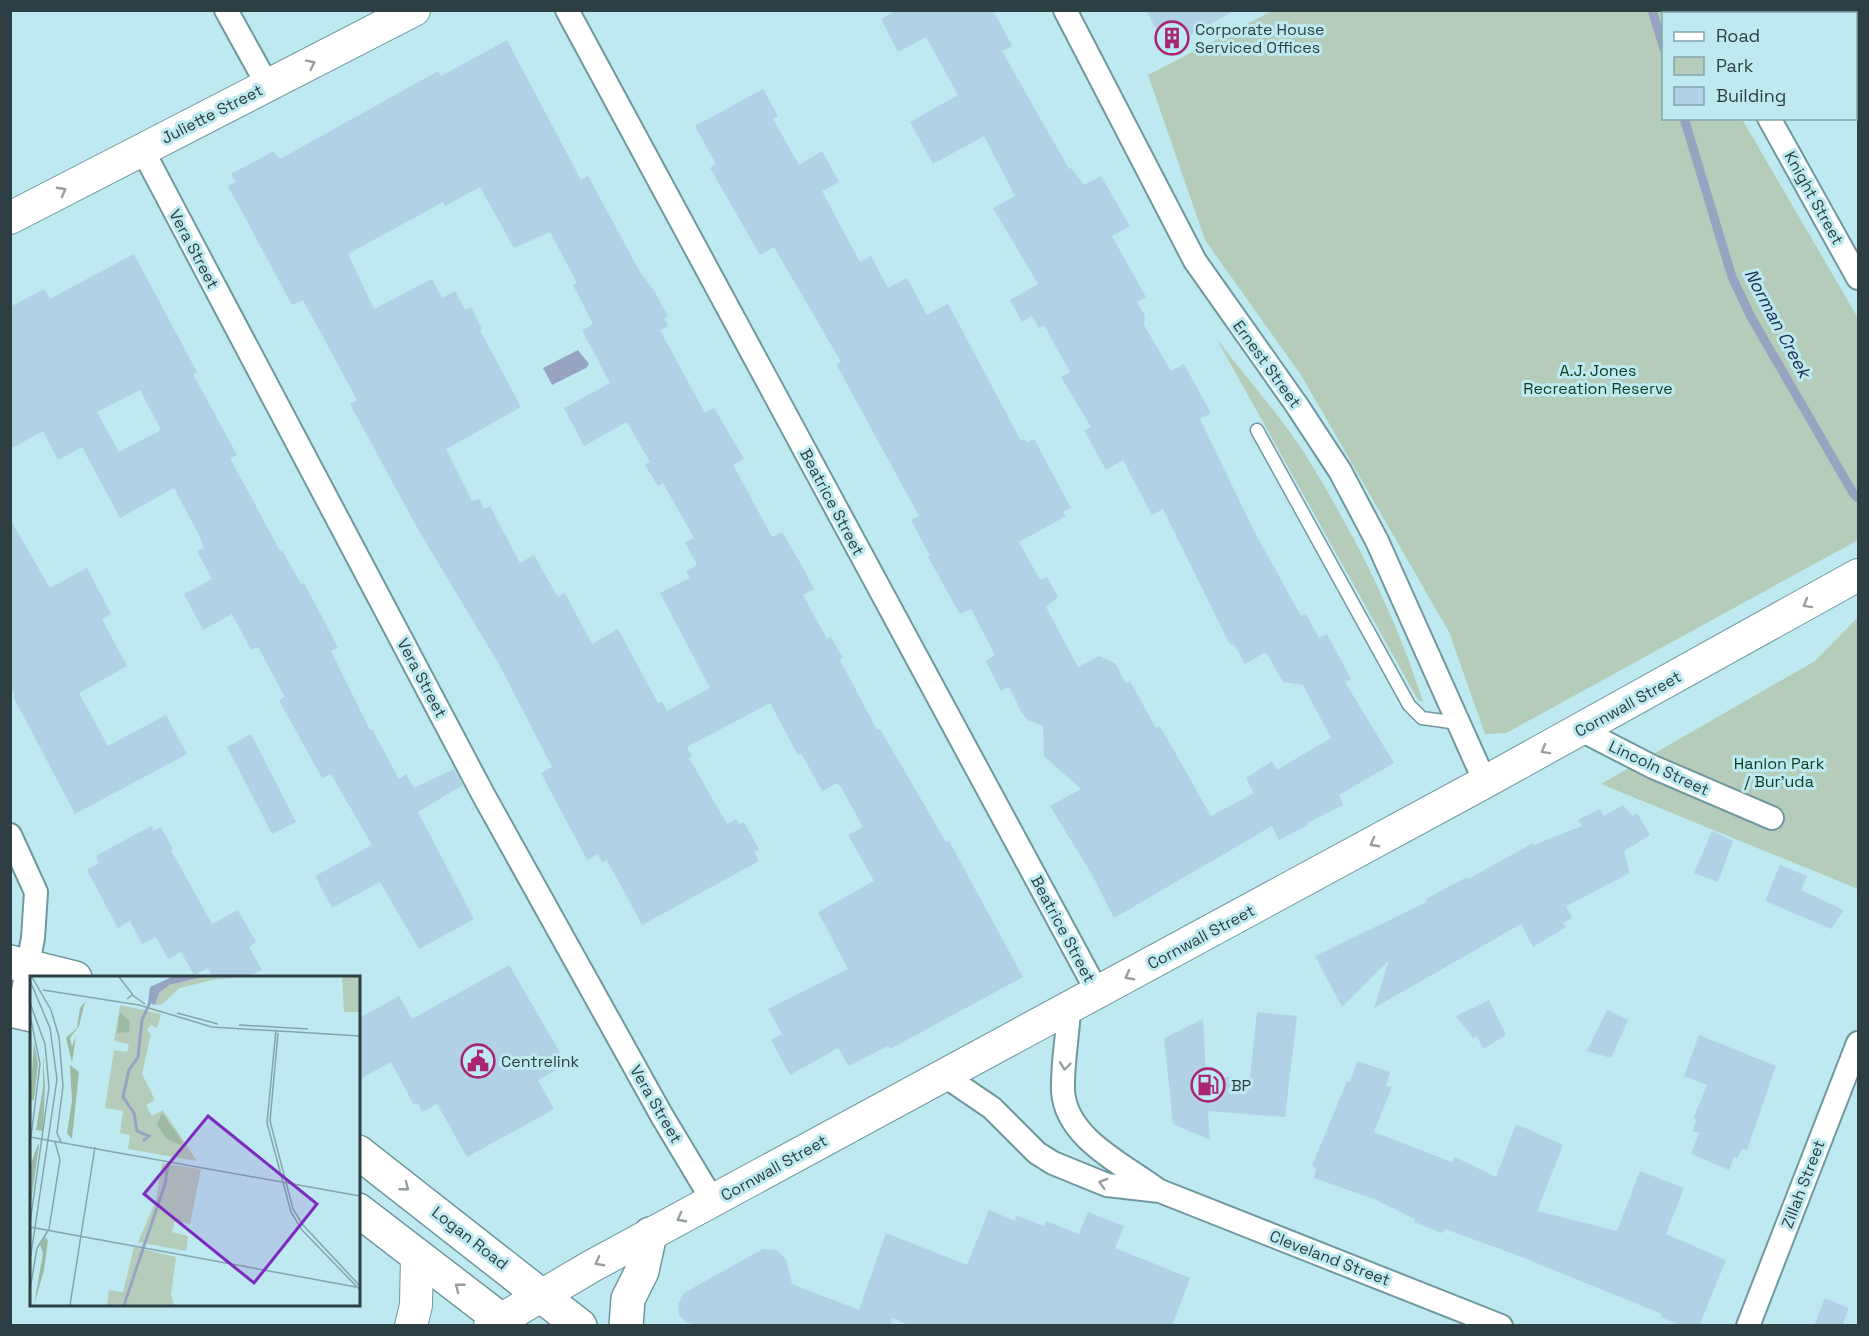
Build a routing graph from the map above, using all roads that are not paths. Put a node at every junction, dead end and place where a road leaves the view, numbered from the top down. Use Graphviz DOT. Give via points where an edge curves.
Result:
graph roads {
  1 [pos="226,10"];
  2 [pos="414,10"];
  3 [pos="567,10"];
  4 [pos="1065,10"];
  5 [pos="268,86"];
  6 [pos="1770,120"];
  7 [pos="142,149"];
  8 [pos="10,218"];
  9 [pos="1858,278"];
  10 [pos="1257,430"];
  11 [pos="1858,575"];
  12 [pos="1458,723"];
  13 [pos="1581,730"];
  14 [pos="1485,782"];
  15 [pos="1772,818"];
  16 [pos="10,835"];
  17 [pos="20,964"];
  18 [pos="67,976"];
  19 [pos="1098,993"];
  20 [pos="1069,1008"];
  21 [pos="20,1012"];
  22 [pos="1858,1043"];
  23 [pos="945,1076"];
  24 [pos="360,1154"];
  25 [pos="1160,1191"];
  26 [pos="713,1202"];
  27 [pos="360,1212"];
  28 [pos="650,1234"];
  29 [pos="417,1255"];
  30 [pos="542,1296"];
  31 [pos="500,1324"];
  32 [pos="411,1326"];
  33 [pos="580,1326"];
  34 [pos="626,1326"];
  35 [pos="1501,1326"];
  36 [pos="1748,1326"];
  1 -- 5 [label="street"];
  5 -- 2 [label="main road, Juliette Street, one-way"];
  3 -- 19 [label="street, Beatrice Street"];
  4 -- 12 [label="street, Ernest Street" via="1194,261 1340,471 1377,541"];
  5 -- 7 [label="main road, Juliette Street"];
  6 -- 9 [label="street, Knight Street"];
  8 -- 7 [label="main road, Juliette Street, one-way"];
  7 -- 26 [label="street, Vera Street" via="484,796"];
  10 -- 12 [label="lane" via="1409,705 1422,718"];
  11 -- 13 [label="main road, Cornwall Street, one-way"];
  12 -- 14 [label="street, Ernest Street"];
  13 -- 14 [label="main road, Cornwall Street, one-way"];
  13 -- 15 [label="street, Lincoln Street" via="1653,767"];
  14 -- 19 [label="main road, Cornwall Street, one-way"];
  16 -- 17 [label="street" via="36,892"];
  17 -- 18 [label="main road"];
  17 -- 21 [label="street"];
  19 -- 20 [label="main road, Cornwall Street"];
  20 -- 23 [label="main road, Cornwall Street"];
  20 -- 25 [label="street, Cleveland Street, one-way" via="1063,1093 1074,1123 1095,1146"];
  22 -- 36 [label="street, Zillah Street"];
  25 -- 23 [label="street, Cleveland Street, one-way" via="1107,1185 1053,1163 1036,1153 992,1108"];
  23 -- 26 [label="main road, Cornwall Street"];
  24 -- 30 [label="main road, Logan Road, one-way"];
  25 -- 35 [label="street, Cleveland Street"];
  26 -- 28 [label="main road, Cornwall Street, one-way"];
  27 -- 29 [label="main road"];
  28 -- 30 [label="main road, Cornwall Street, one-way"];
  28 -- 34 [label="main road" via="642,1271 628,1299"];
  31 -- 29 [label="main road, one-way"];
  29 -- 32 [label="main road" via="416,1305"];
  30 -- 31 [label="main road, Cornwall Street"];
  30 -- 33 [label="main road, Logan Road"];
}
